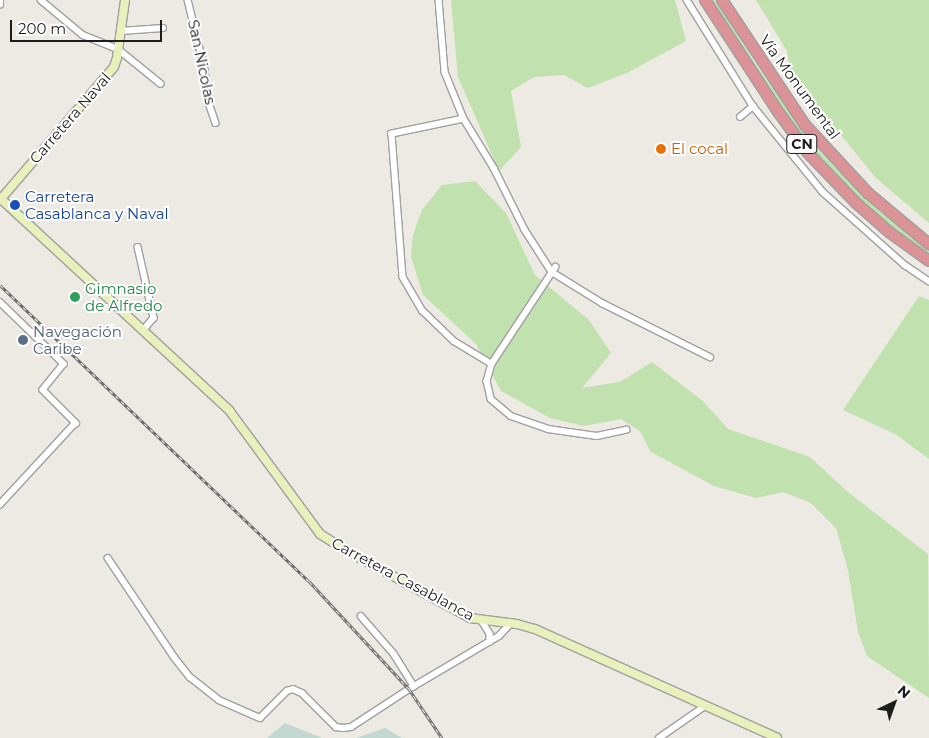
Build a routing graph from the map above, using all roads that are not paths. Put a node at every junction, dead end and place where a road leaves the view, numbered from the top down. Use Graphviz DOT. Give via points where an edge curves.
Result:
graph roads {
  1 [pos="0,0"];
  2 [pos="41,0"];
  3 [pos="125,0"];
  4 [pos="188,0"];
  5 [pos="439,0"];
  6 [pos="687,0"];
  7 [pos="706,0"];
  8 [pos="722,0"];
  9 [pos="0,5"];
  10 [pos="163,28"];
  11 [pos="121,31"];
  12 [pos="118,49"];
  13 [pos="161,84"];
  14 [pos="753,106"];
  15 [pos="740,117"];
  16 [pos="464,119"];
  17 [pos="216,124"];
  18 [pos="0,199"];
  19 [pos="929,244"];
  20 [pos="138,247"];
  21 [pos="929,261"];
  22 [pos="556,266"];
  23 [pos="552,272"];
  24 [pos="929,281"];
  25 [pos="0,302"];
  26 [pos="143,331"];
  27 [pos="710,357"];
  28 [pos="492,364"];
  29 [pos="626,430"];
  30 [pos="0,505"];
  31 [pos="108,558"];
  32 [pos="361,616"];
  33 [pos="482,621"];
  34 [pos="511,623"];
  35 [pos="490,642"];
  36 [pos="414,686"];
  37 [pos="705,706"];
  38 [pos="659,738"];
  39 [pos="777,738"];
  1 -- 9 [label="street"];
  2 -- 12 [label="street" via="83,35"];
  3 -- 11 [label="main road, Carretera Naval"];
  4 -- 17 [label="street, San Nicolas"];
  5 -- 16 [label="street" via="445,72"];
  6 -- 14 [label="street"];
  7 -- 21 [label="highway, Vía Monumental / CN" via="808,153 856,203"];
  8 -- 19 [label="highway, Vía Monumental / CN" via="805,125 868,194"];
  10 -- 11 [label="street"];
  11 -- 12 [label="main road, Carretera Naval"];
  12 -- 13 [label="street"];
  12 -- 18 [label="main road, Carretera Naval" via="114,67"];
  14 -- 15 [label="street"];
  14 -- 24 [label="street" via="823,192 905,265"];
  16 -- 23 [label="street"];
  16 -- 28 [label="street" via="392,134 403,277 423,312 454,341"];
  18 -- 26 [label="main road, Carretera Casablanca"];
  20 -- 26 [label="street" via="154,318"];
  22 -- 23 [label="street"];
  23 -- 27 [label="street" via="602,303"];
  23 -- 28 [label="street"];
  25 -- 30 [label="street" via="64,364 43,390 76,423"];
  26 -- 33 [label="main road, Carretera Casablanca" via="229,410 320,534 470,618"];
  28 -- 29 [label="street" via="487,381 491,400 511,416 548,429 587,435"];
  31 -- 36 [label="street" via="190,677 220,700 243,712 260,718 293,689 336,727 351,727"];
  32 -- 36 [label="street" via="394,654"];
  33 -- 34 [label="main road, Carretera Casablanca"];
  33 -- 35 [label="street" via="490,634"];
  34 -- 35 [label="street"];
  34 -- 37 [label="main road, Carretera Casablanca" via="534,629"];
  35 -- 36 [label="street"];
  37 -- 38 [label="street"];
  37 -- 39 [label="main road, Carretera Casablanca"];
}
